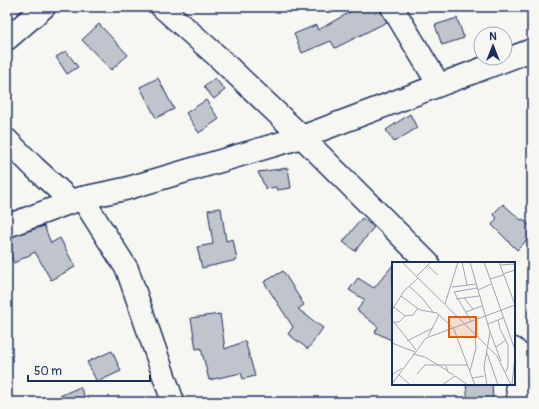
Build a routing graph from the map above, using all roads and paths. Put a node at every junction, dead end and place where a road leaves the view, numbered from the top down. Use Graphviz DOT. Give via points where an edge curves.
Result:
graph roads {
  1 [pos="44,7"];
  2 [pos="162,7"];
  3 [pos="392,7"];
  4 [pos="7,39"];
  5 [pos="532,50"];
  6 [pos="439,85"];
  7 [pos="302,137"];
  8 [pos="7,140"];
  9 [pos="77,200"];
  10 [pos="7,226"];
  11 [pos="427,262"];
  12 [pos="515,350"];
  13 [pos="532,367"];
  14 [pos="515,369"];
  15 [pos="172,402"];
  16 [pos="519,402"];
  1 -- 4 [label="street"];
  2 -- 7 [label="street"];
  3 -- 6 [label="street"];
  5 -- 6 [label="street"];
  6 -- 7 [label="street"];
  7 -- 9 [label="street" via="125,189"];
  7 -- 11 [label="street"];
  8 -- 9 [label="street" via="35,168"];
  9 -- 10 [label="street"];
  9 -- 15 [label="street" via="127,268"];
  12 -- 13 [label="street"];
  14 -- 16 [label="street"];
}
